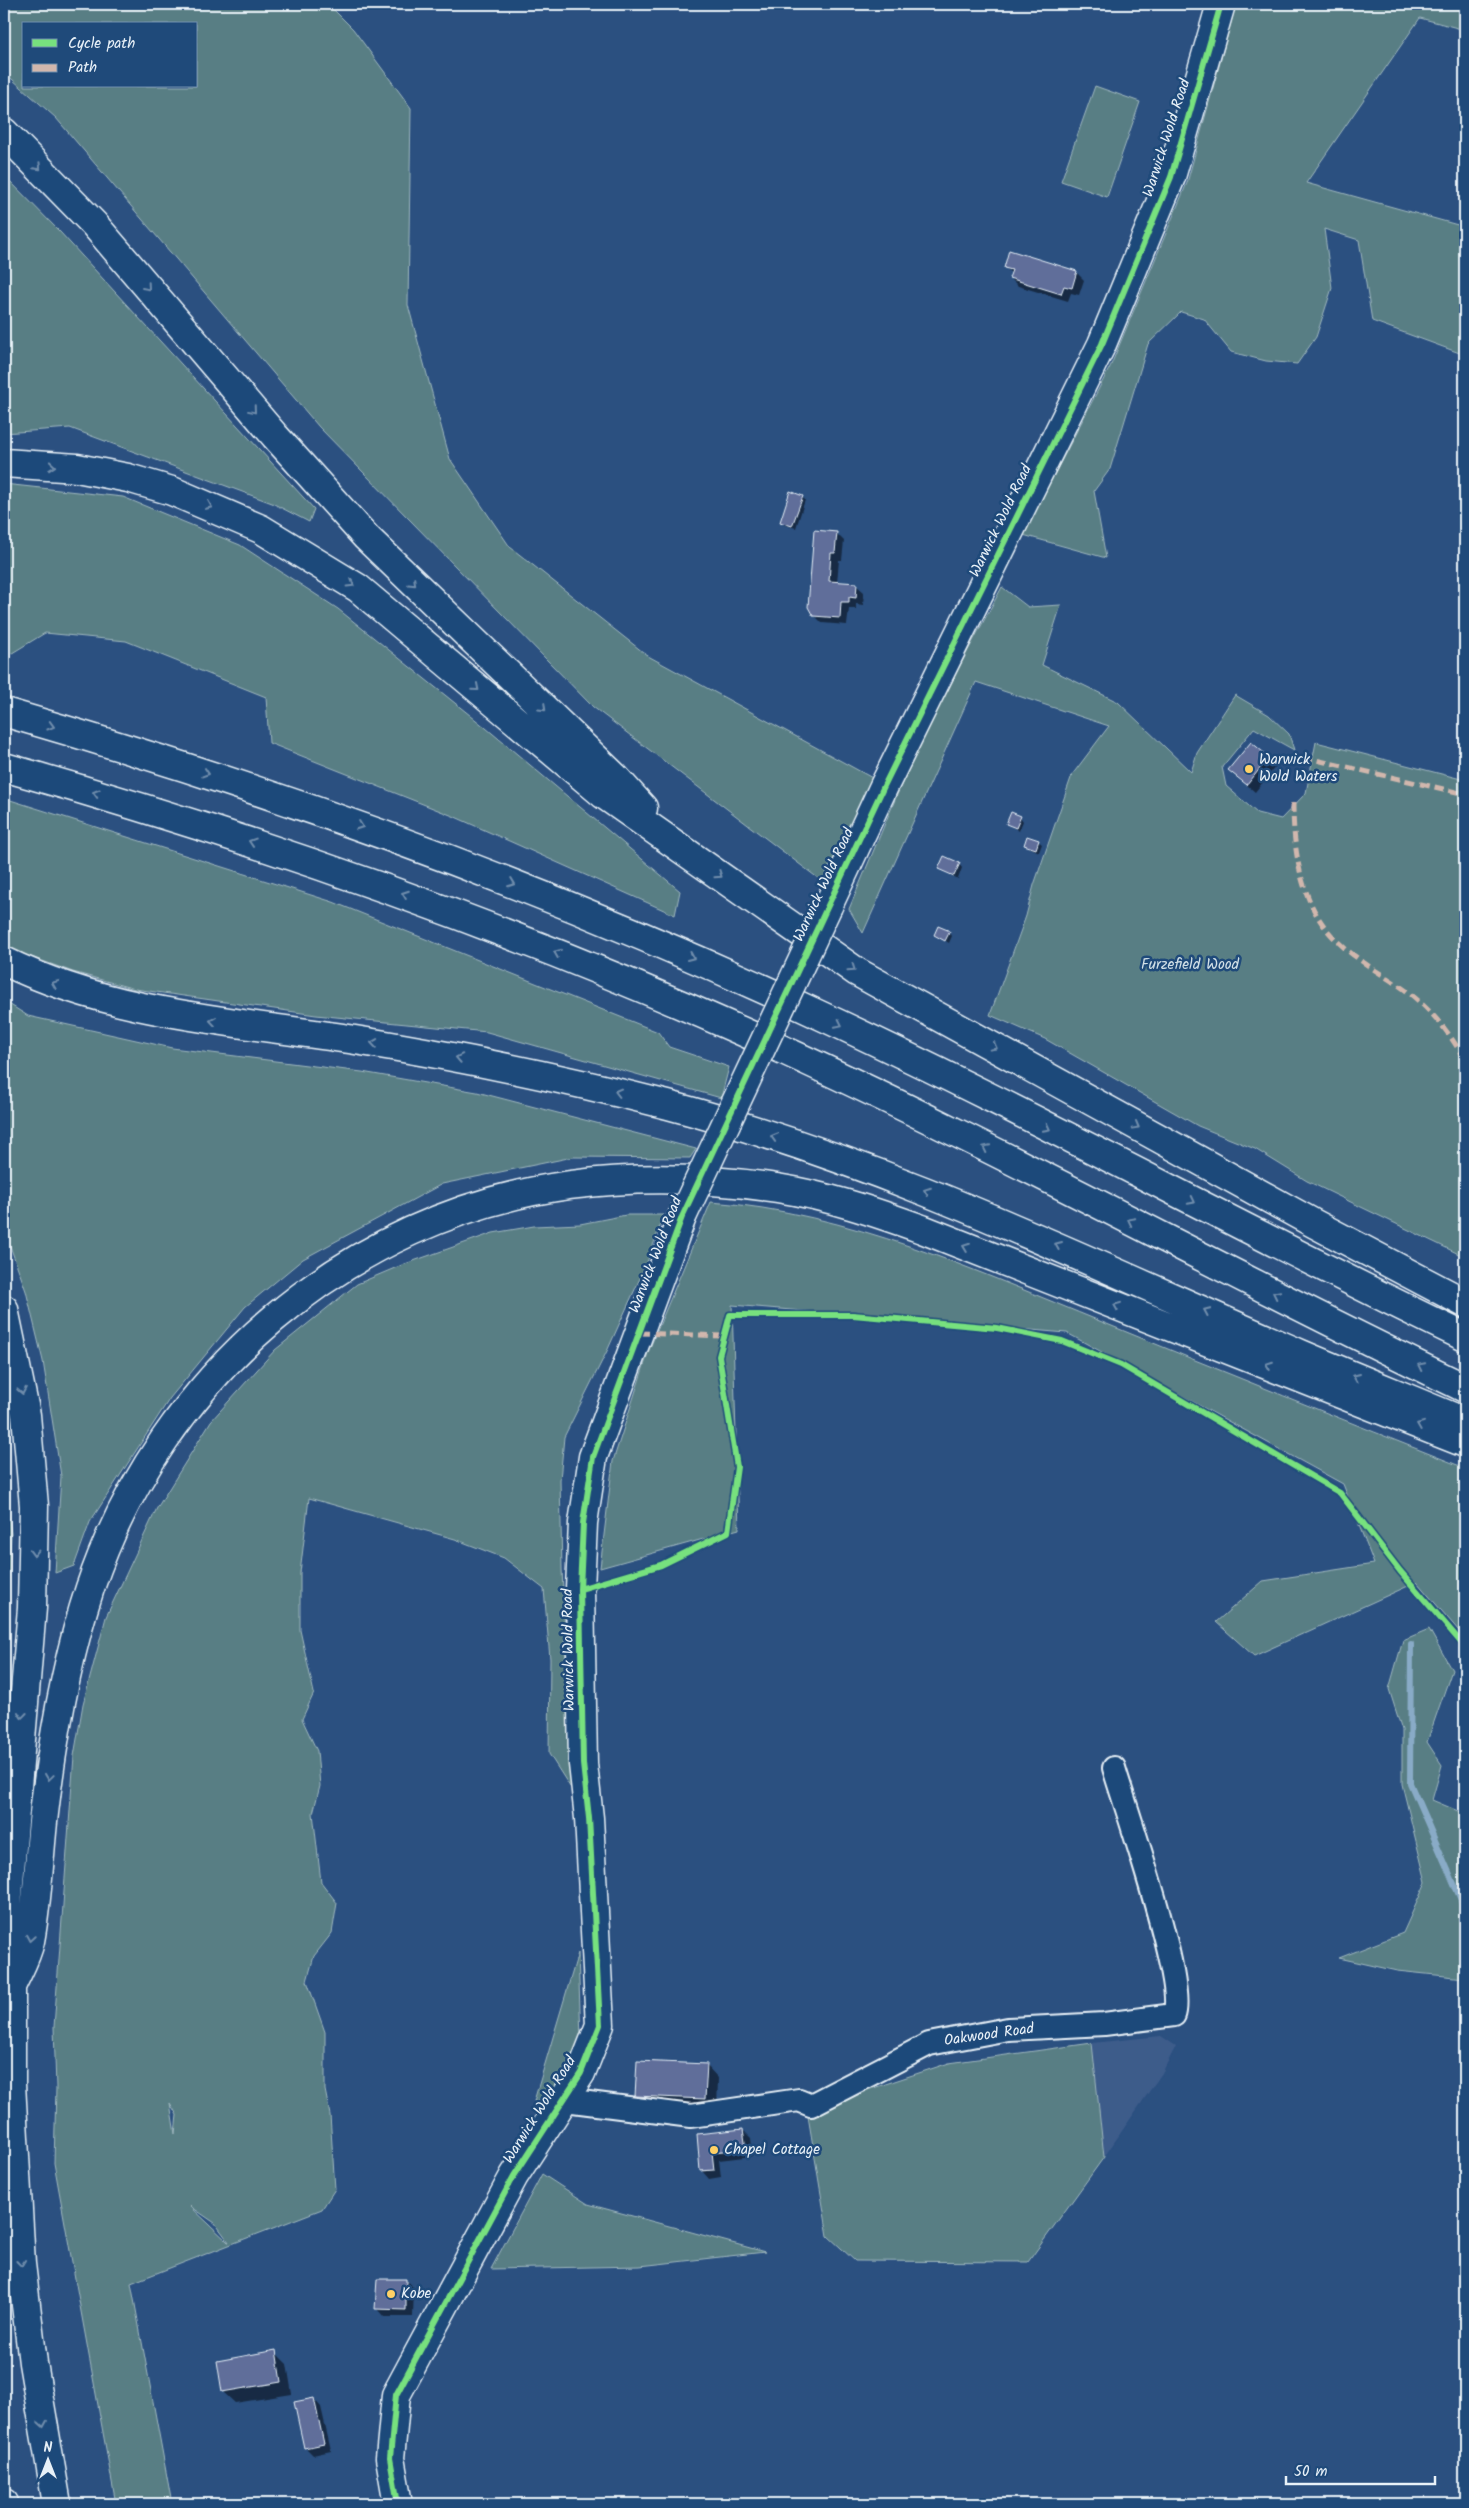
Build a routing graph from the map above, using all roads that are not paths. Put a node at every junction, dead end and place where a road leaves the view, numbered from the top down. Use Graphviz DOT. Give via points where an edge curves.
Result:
graph roads {
  1 [pos="1221,4"];
  2 [pos="4,132"];
  3 [pos="4,463"];
  4 [pos="4,712"];
  5 [pos="4,767"];
  6 [pos="680,846"];
  7 [pos="4,961"];
  8 [pos="1465,1304"];
  9 [pos="4,1309"];
  10 [pos="1465,1337"];
  11 [pos="1465,1388"];
  12 [pos="1465,1422"];
  13 [pos="1465,1443"];
  14 [pos="1114,1768"];
  15 [pos="11,1987"];
  16 [pos="565,2100"];
  17 [pos="56,2504"];
  18 [pos="398,2504"];
  1 -- 16 [label="main road, Warwick Wold Road, bridge" via="1171,177 1102,344 884,786 682,1217 593,1457 583,1523 580,1589 583,1764 600,2025 581,2073"];
  2 -- 6 [label="main road, one-way" via="94,224 366,537 614,776"];
  3 -- 6 [label="main road, one-way" via="77,468 128,478 172,491 261,529 358,588 603,794"];
  4 -- 10 [label="main road, one-way" via="153,756 357,824 552,898 646,938 901,1054"];
  11 -- 5 [label="main road, one-way" via="897,1104 676,1003 505,932 306,859"];
  6 -- 8 [label="main road, one-way" via="857,972"];
  12 -- 7 [label="main road, one-way" via="972,1209 866,1167 775,1137 574,1081 496,1065 345,1038 192,1018 116,1002 66,988"];
  9 -- 15 [label="main road, one-way" via="26,1415 34,1506 32,1608 4,1942"];
  13 -- 15 [label="main road, one-way" via="940,1236 862,1207 825,1198 779,1188 709,1180 611,1181 522,1194 464,1211 373,1250 285,1308 236,1351 183,1412 126,1500 89,1590 63,1691 44,1814 30,1944"];
  14 -- 16 [label="street, Oakwood Road" via="1172,1964 1177,2007 1174,2014 1104,2024 1008,2029 929,2044 810,2105 799,2100 691,2116"];
  15 -- 17 [label="main road, one-way" via="11,2084 21,2264"];
  16 -- 18 [label="main road, Warwick Wold Road" via="514,2176 396,2396 390,2458"];
}
